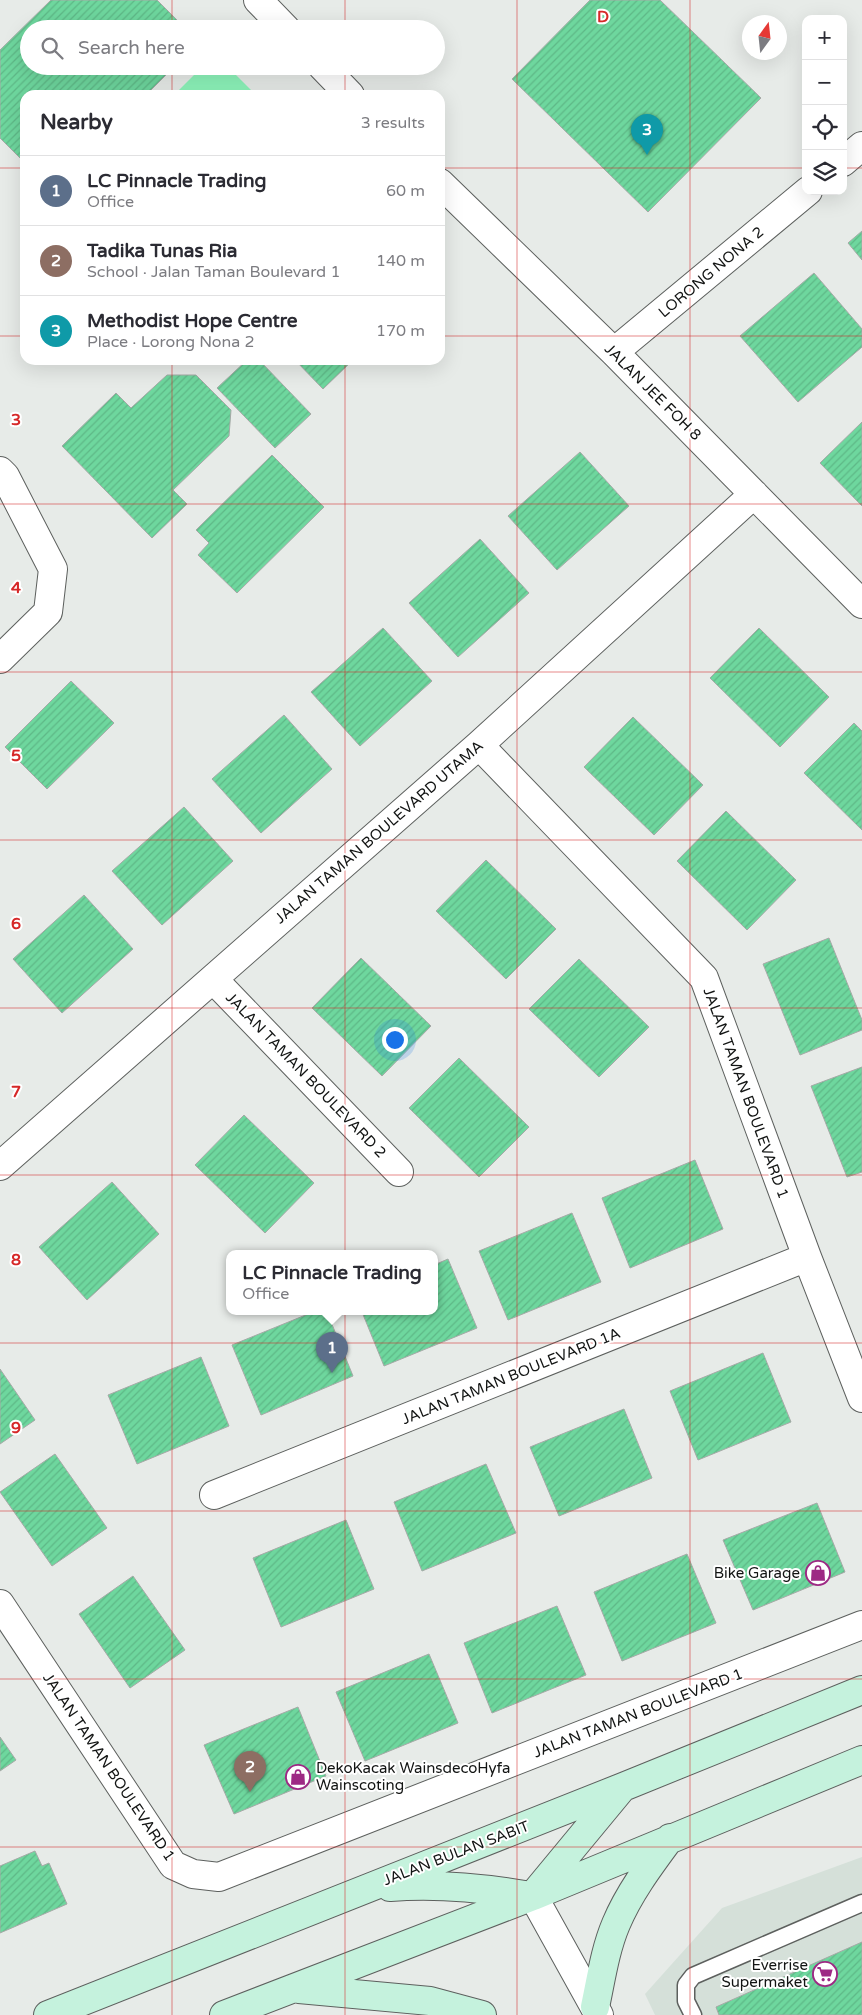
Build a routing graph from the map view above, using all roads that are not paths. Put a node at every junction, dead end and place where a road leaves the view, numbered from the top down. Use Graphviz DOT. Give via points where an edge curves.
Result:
graph roads {
  1 [pos="258,0"];
  2 [pos="277,20"];
  3 [pos="331,75"];
  4 [pos="345,90"];
  5 [pos="862,146"];
  6 [pos="847,159"];
  7 [pos="445,188"];
  8 [pos="803,195"];
  9 [pos="614,352"];
  10 [pos="0,471"];
  11 [pos="754,494"];
  12 [pos="862,604"];
  13 [pos="0,659"];
  14 [pos="479,745"];
  15 [pos="213,978"];
  16 [pos="0,1166"];
  17 [pos="399,1172"];
  18 [pos="807,1257"];
  19 [pos="862,1398"];
  20 [pos="214,1495"];
  21 [pos="0,1604"];
  22 [pos="862,1625"];
  23 [pos="862,1690"];
  24 [pos="862,1760"];
  25 [pos="623,1787"];
  26 [pos="670,1838"];
  27 [pos="364,1889"];
  28 [pos="533,1896"];
  29 [pos="862,1903"];
  30 [pos="291,1988"];
  31 [pos="597,2011"];
  32 [pos="48,2015"];
  33 [pos="224,2015"];
  34 [pos="482,2015"];
  35 [pos="693,2015"];
  1 -- 2 [label="street"];
  3 -- 4 [label="street"];
  5 -- 6 [label="street"];
  7 -- 9 [label="street, JALAN JEE FOH 8"];
  8 -- 9 [label="street, LORONG NONA 2"];
  9 -- 11 [label="street, JALAN JEE FOH 8"];
  10 -- 13 [label="street" via="53,569 48,612"];
  11 -- 12 [label="street, JALAN JEE FOH 8"];
  11 -- 14 [label="street, JALAN TAMAN BOULEVARD UTAMA"];
  14 -- 15 [label="street, JALAN TAMAN BOULEVARD UTAMA"];
  14 -- 18 [label="street, JALAN TAMAN BOULEVARD 1" via="704,978"];
  15 -- 16 [label="street, JALAN TAMAN BOULEVARD UTAMA"];
  15 -- 17 [label="street, JALAN TAMAN BOULEVARD 2"];
  18 -- 19 [label="street, JALAN TAMAN BOULEVARD 1"];
  18 -- 20 [label="street, JALAN TAMAN BOULEVARD 1A"];
  21 -- 22 [label="street, JALAN TAMAN BOULEVARD 1" via="173,1865 193,1874 219,1877"];
  23 -- 25 [label="main road, JALAN BULAN SABIT"];
  24 -- 26 [label="main road"];
  25 -- 27 [label="main road, JALAN BULAN SABIT"];
  25 -- 28 [label="main road"];
  26 -- 28 [label="main road"];
  26 -- 31 [label="main road" via="632,1892 616,1924 608,1947"];
  27 -- 28 [label="main road" via="415,1885"];
  27 -- 32 [label="main road, JALAN BULAN SABIT"];
  28 -- 30 [label="main road"];
  28 -- 31 [label="street"];
  29 -- 35 [label="lane" via="693,1976 686,1985 686,2001"];
  30 -- 33 [label="main road"];
  30 -- 34 [label="main road" via="430,2001"];
}
